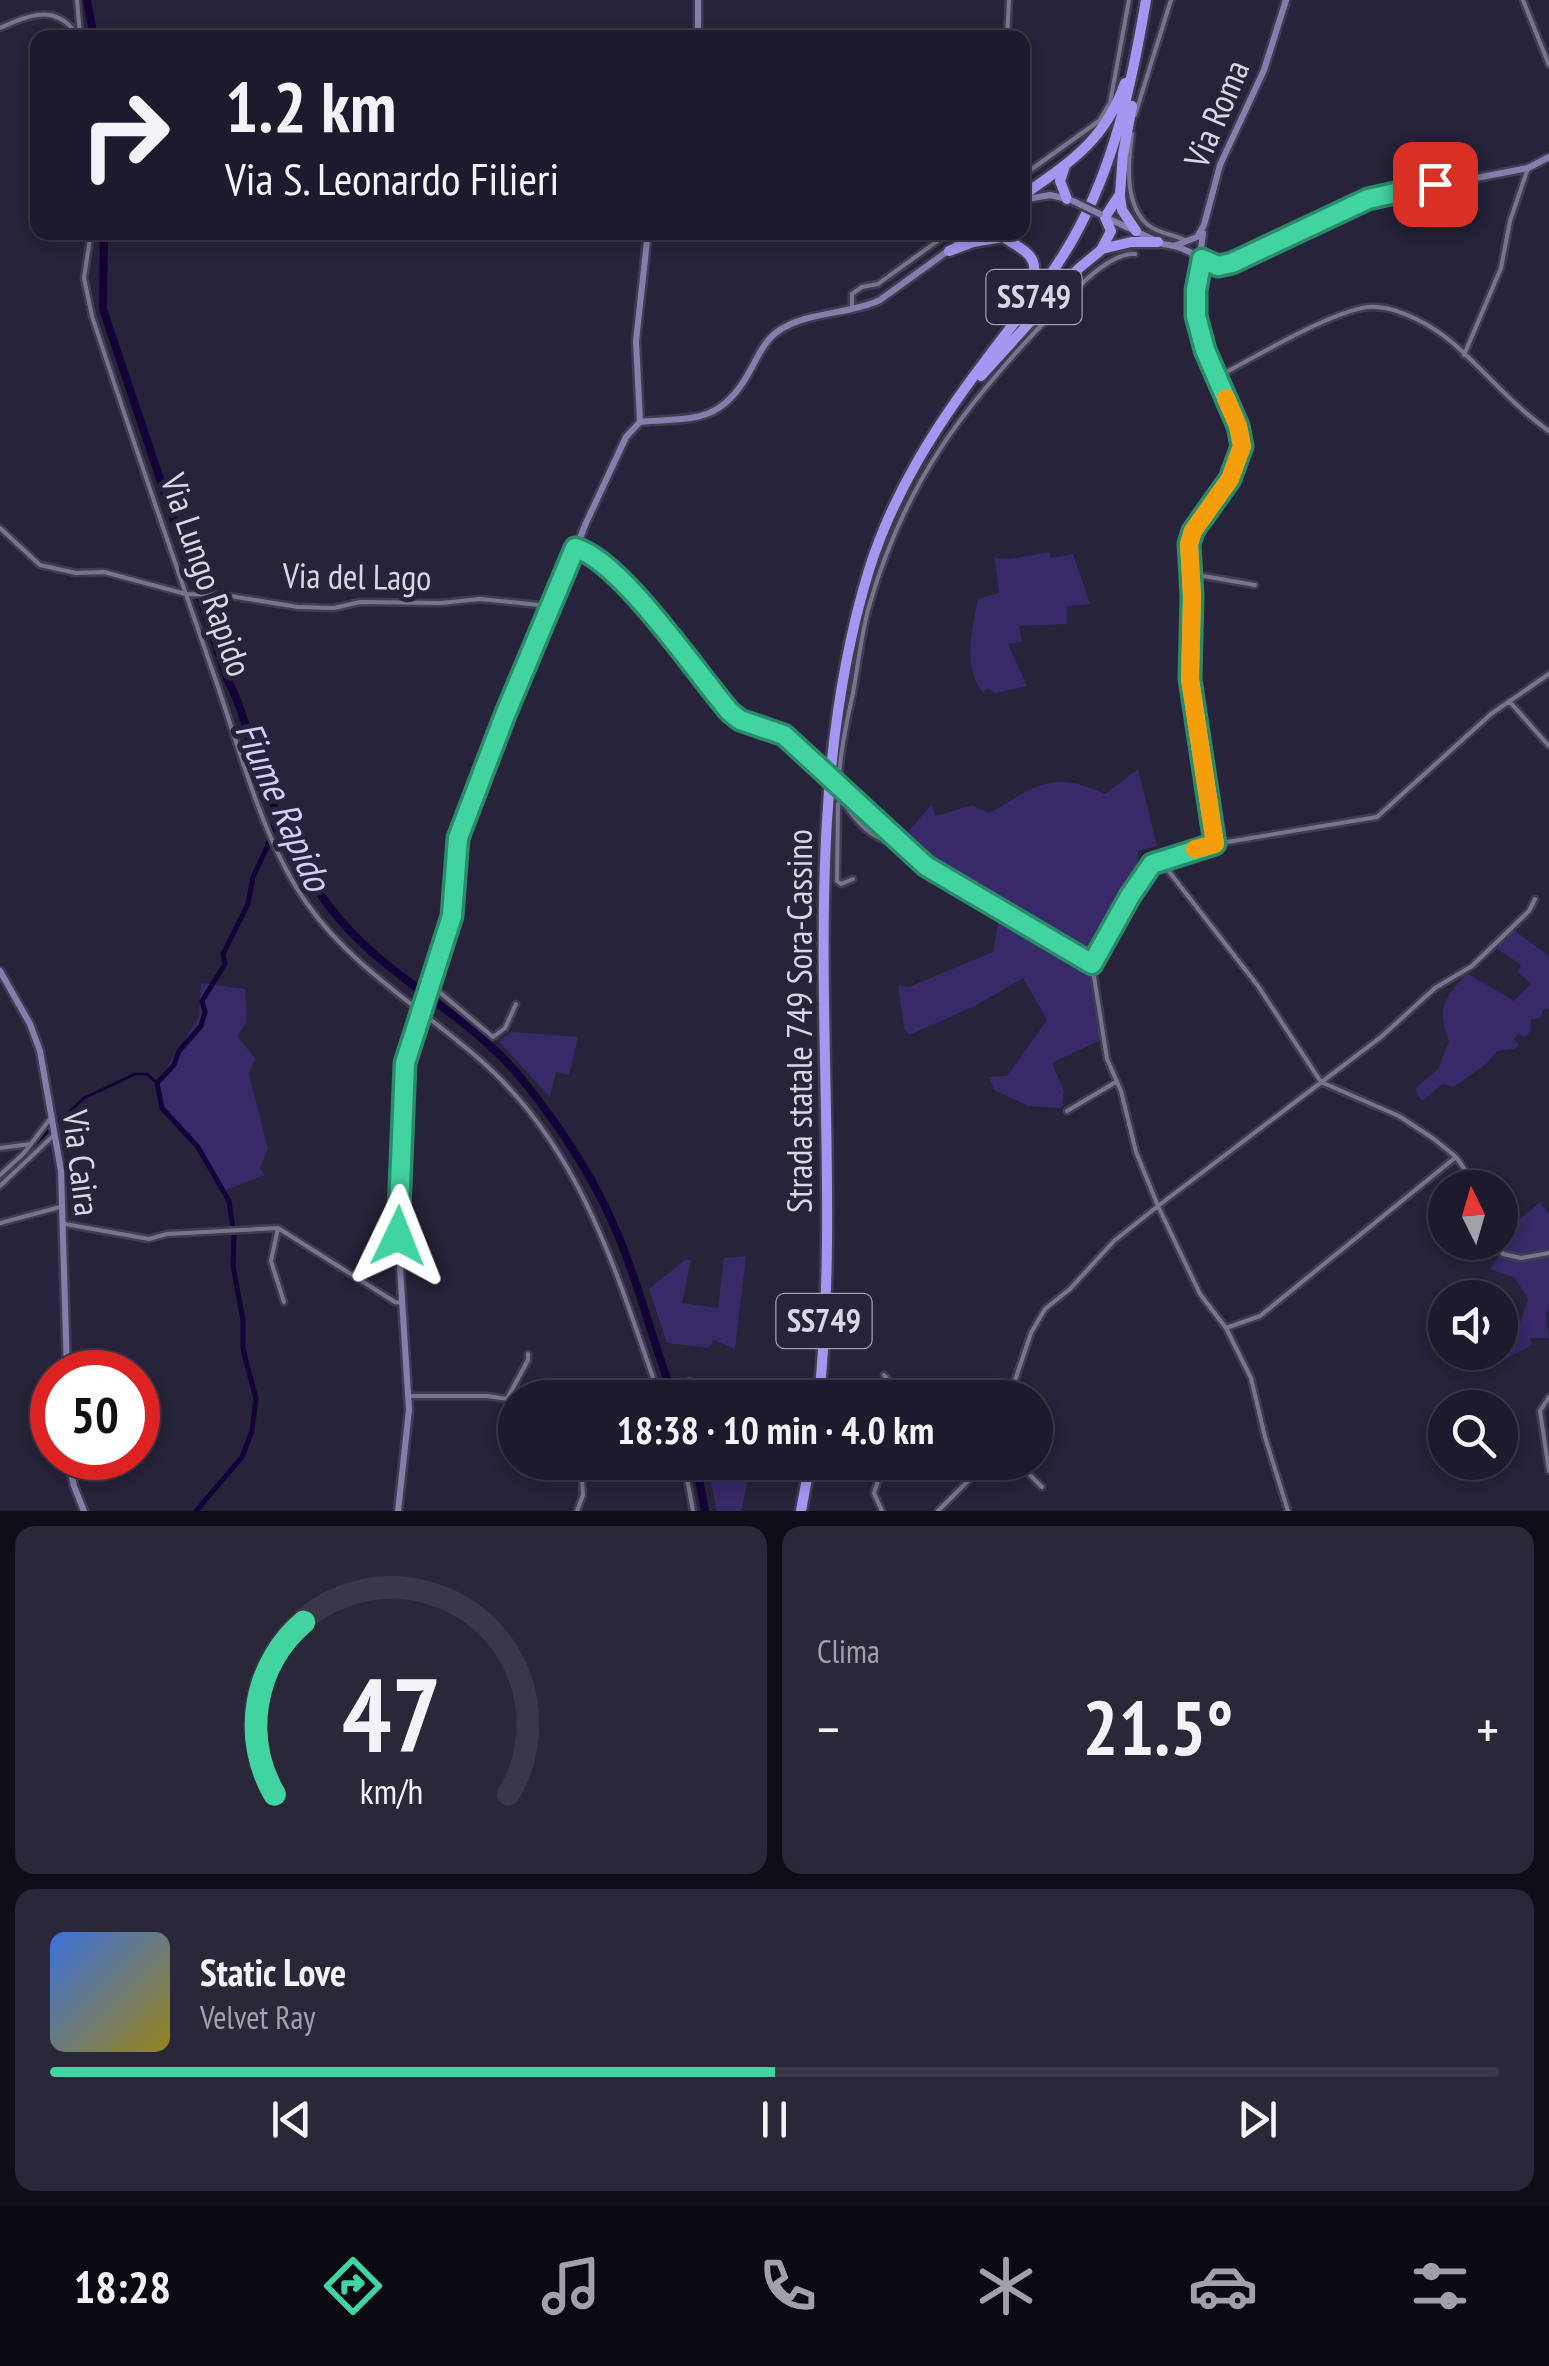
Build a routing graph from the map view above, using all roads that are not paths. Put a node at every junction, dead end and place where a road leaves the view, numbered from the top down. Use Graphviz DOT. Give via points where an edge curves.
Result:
graph roads {
  1 [pos="77,0"];
  2 [pos="698,0"];
  3 [pos="1009,0"];
  4 [pos="1130,0"];
  5 [pos="1171,0"];
  6 [pos="1286,0"];
  7 [pos="1522,0"];
  8 [pos="1146,5"];
  9 [pos="0,28"];
  10 [pos="73,30"];
  11 [pos="79,30"];
  12 [pos="698,30"];
  13 [pos="1007,30"];
  14 [pos="1549,65"];
  15 [pos="1549,157"];
  16 [pos="1065,166"];
  17 [pos="1528,168"];
  18 [pos="1030,170"];
  19 [pos="1030,192"];
  20 [pos="1120,194"];
  21 [pos="1030,197"];
  22 [pos="1070,200"];
  23 [pos="1102,215"];
  24 [pos="1204,225"];
  25 [pos="1136,232"];
  26 [pos="89,240"];
  27 [pos="647,240"];
  28 [pos="939,240"];
  29 [pos="963,240"];
  30 [pos="980,240"];
  31 [pos="1009,240"];
  32 [pos="1158,242"];
  33 [pos="1188,242"];
  34 [pos="1174,246"];
  35 [pos="1101,250"];
  36 [pos="949,251"];
  37 [pos="1135,254"];
  38 [pos="1201,258"];
  39 [pos="852,311"];
  40 [pos="1464,355"];
  41 [pos="1217,377"];
  42 [pos="970,381"];
  43 [pos="640,422"];
  44 [pos="939,427"];
  45 [pos="1549,431"];
  46 [pos="0,528"];
  47 [pos="575,548"];
  48 [pos="1192,574"];
  49 [pos="1255,585"];
  50 [pos="189,594"];
  51 [pos="552,606"];
  52 [pos="1549,674"];
  53 [pos="1509,700"];
  54 [pos="1549,746"];
  55 [pos="842,800"];
  56 [pos="901,843"];
  57 [pos="1215,844"];
  58 [pos="1160,860"];
  59 [pos="853,879"];
  60 [pos="1536,900"];
  61 [pos="1092,964"];
  62 [pos="0,971"];
  63 [pos="430,988"];
  64 [pos="516,1004"];
  65 [pos="422,1009"];
  66 [pos="1116,1082"];
  67 [pos="1320,1082"];
  68 [pos="1067,1110"];
  69 [pos="51,1119"];
  70 [pos="54,1135"];
  71 [pos="32,1144"];
  72 [pos="0,1148"];
  73 [pos="1456,1157"];
  74 [pos="1465,1170"];
  75 [pos="0,1175"];
  76 [pos="0,1186"];
  77 [pos="64,1206"];
  78 [pos="1158,1206"];
  79 [pos="0,1223"];
  80 [pos="65,1224"];
  81 [pos="278,1228"];
  82 [pos="1549,1253"];
  83 [pos="1518,1257"];
  84 [pos="284,1302"];
  85 [pos="402,1303"];
  86 [pos="1226,1328"];
  87 [pos="67,1350"];
  88 [pos="528,1354"];
  89 [pos="884,1375"];
  90 [pos="517,1380"];
  91 [pos="654,1380"];
  92 [pos="819,1380"];
  93 [pos="888,1380"];
  94 [pos="1015,1380"];
  95 [pos="409,1396"];
  96 [pos="498,1397"];
  97 [pos="1549,1397"];
  98 [pos="1549,1472"];
  99 [pos="73,1480"];
  100 [pos="582,1480"];
  101 [pos="688,1480"];
  102 [pos="807,1480"];
  103 [pos="878,1480"];
  104 [pos="969,1480"];
  105 [pos="1035,1480"];
  106 [pos="1042,1487"];
  107 [pos="579,1510"];
  108 [pos="84,1511"];
  109 [pos="398,1511"];
  110 [pos="694,1511"];
  111 [pos="802,1511"];
  112 [pos="882,1511"];
  113 [pos="938,1511"];
  114 [pos="1288,1511"];
  1 -- 11 [label="street"];
  2 -- 12 [label="street"];
  3 -- 13 [label="street"];
  4 -- 18 [label="street" via="1110,103 1099,121"];
  5 -- 33 [label="street" via="1136,111 1130,172 1132,198 1146,224"];
  6 -- 24 [label="street, Via Roma" via="1264,70 1220,165"];
  7 -- 14 [label="street"];
  8 -- 16 [label="highway" via="1114,109 1094,140"];
  8 -- 20 [label="highway"];
  8 -- 42 [label="highway, Strada statale 749 Sora-Cassino / SS749" via="1126,104 1096,193 1052,273"];
  9 -- 10 [label="street" via="45,12"];
  15 -- 17 [label="street"];
  16 -- 19 [label="highway"];
  16 -- 22 [label="highway" via="1060,181"];
  17 -- 38 [label="street" via="1368,199 1232,263 1218,266"];
  17 -- 40 [label="street" via="1501,268"];
  20 -- 23 [label="highway"];
  20 -- 25 [label="highway"];
  21 -- 22 [label="street"];
  22 -- 23 [label="street, bridge"];
  23 -- 25 [label="street"];
  23 -- 35 [label="highway" via="1111,231"];
  24 -- 33 [label="street, Via Roma"];
  24 -- 38 [label="street"];
  25 -- 32 [label="street"];
  26 -- 50 [label="street, Via Lungo Rapido" via="89,304"];
  27 -- 43 [label="street" via="636,342"];
  28 -- 39 [label="street" via="878,284 852,294"];
  29 -- 36 [label="street"];
  30 -- 36 [label="highway"];
  31 -- 42 [label="highway" via="1030,255 1033,282"];
  32 -- 34 [label="street"];
  32 -- 35 [label="highway"];
  33 -- 34 [label="street"];
  33 -- 38 [label="street"];
  34 -- 38 [label="street"];
  35 -- 44 [label="highway"];
  36 -- 39 [label="street" via="880,300"];
  37 -- 55 [label="street" via="1122,255 1076,289 990,379 920,479 868,610 846,722"];
  38 -- 41 [label="street" via="1196,316"];
  39 -- 43 [label="street" via="776,333 721,406 683,421"];
  40 -- 41 [label="street" via="1428,326 1376,306 1340,315"];
  40 -- 45 [label="street"];
  41 -- 48 [label="street" via="1242,446 1230,479 1193,531"];
  42 -- 44 [label="highway, Strada statale 749 Sora-Cassino / SS749"];
  43 -- 47 [label="street" via="626,437"];
  44 -- 92 [label="highway, Strada statale 749 Sora-Cassino / SS749" via="902,490 870,566 836,737 827,850 826,1256"];
  46 -- 50 [label="street, Via del Lago" via="40,565 104,572"];
  47 -- 51 [label="street"];
  47 -- 56 [label="street, bridge" via="636,594 730,712 784,735"];
  48 -- 49 [label="street"];
  48 -- 57 [label="street" via="1190,679"];
  50 -- 51 [label="street, Via del Lago" via="334,608 479,599"];
  50 -- 65 [label="street, Via Lungo Rapido" via="268,826 307,904 334,937"];
  51 -- 63 [label="street" via="458,838 452,916"];
  52 -- 53 [label="street"];
  53 -- 54 [label="street"];
  53 -- 57 [label="street" via="1376,817"];
  55 -- 56 [label="street" via="865,830"];
  55 -- 59 [label="street" via="837,881"];
  56 -- 61 [label="street" via="926,866"];
  57 -- 58 [label="street"];
  58 -- 61 [label="street" via="1144,873"];
  58 -- 67 [label="street" via="1258,986"];
  60 -- 67 [label="street" via="1472,966 1434,988"];
  61 -- 66 [label="street"];
  62 -- 69 [label="street, Via Caira" via="35,1038"];
  63 -- 64 [label="street" via="489,1036 505,1028"];
  63 -- 65 [label="street"];
  65 -- 85 [label="street" via="405,1063"];
  65 -- 91 [label="street, Via Lungo Rapido" via="490,1068 546,1132 590,1207"];
  66 -- 68 [label="street"];
  66 -- 78 [label="street"];
  67 -- 73 [label="street" via="1398,1116"];
  67 -- 78 [label="street"];
  69 -- 70 [label="street, Via Caira"];
  69 -- 71 [label="street"];
  70 -- 76 [label="street"];
  70 -- 77 [label="street, Via Caira"];
  71 -- 72 [label="street"];
  71 -- 75 [label="street"];
  73 -- 74 [label="street"];
  73 -- 86 [label="street" via="1260,1316"];
  77 -- 79 [label="street"];
  77 -- 80 [label="street, Via Caira"];
  78 -- 86 [label="street" via="1200,1294"];
  78 -- 94 [label="street" via="1045,1308"];
  80 -- 81 [label="street" via="149,1239"];
  80 -- 87 [label="street, Via Caira"];
  81 -- 84 [label="street" via="271,1260"];
  81 -- 85 [label="street"];
  82 -- 83 [label="street"];
  85 -- 95 [label="street"];
  86 -- 114 [label="street" via="1251,1378"];
  88 -- 90 [label="street"];
  89 -- 93 [label="street"];
  95 -- 96 [label="street"];
  95 -- 109 [label="street"];
  97 -- 98 [label="street" via="1540,1411"];
  99 -- 108 [label="street"];
  100 -- 107 [label="street"];
  101 -- 110 [label="street"];
  102 -- 111 [label="highway"];
  103 -- 112 [label="street" via="874,1493"];
  104 -- 113 [label="street"];
  105 -- 106 [label="street"];
}
